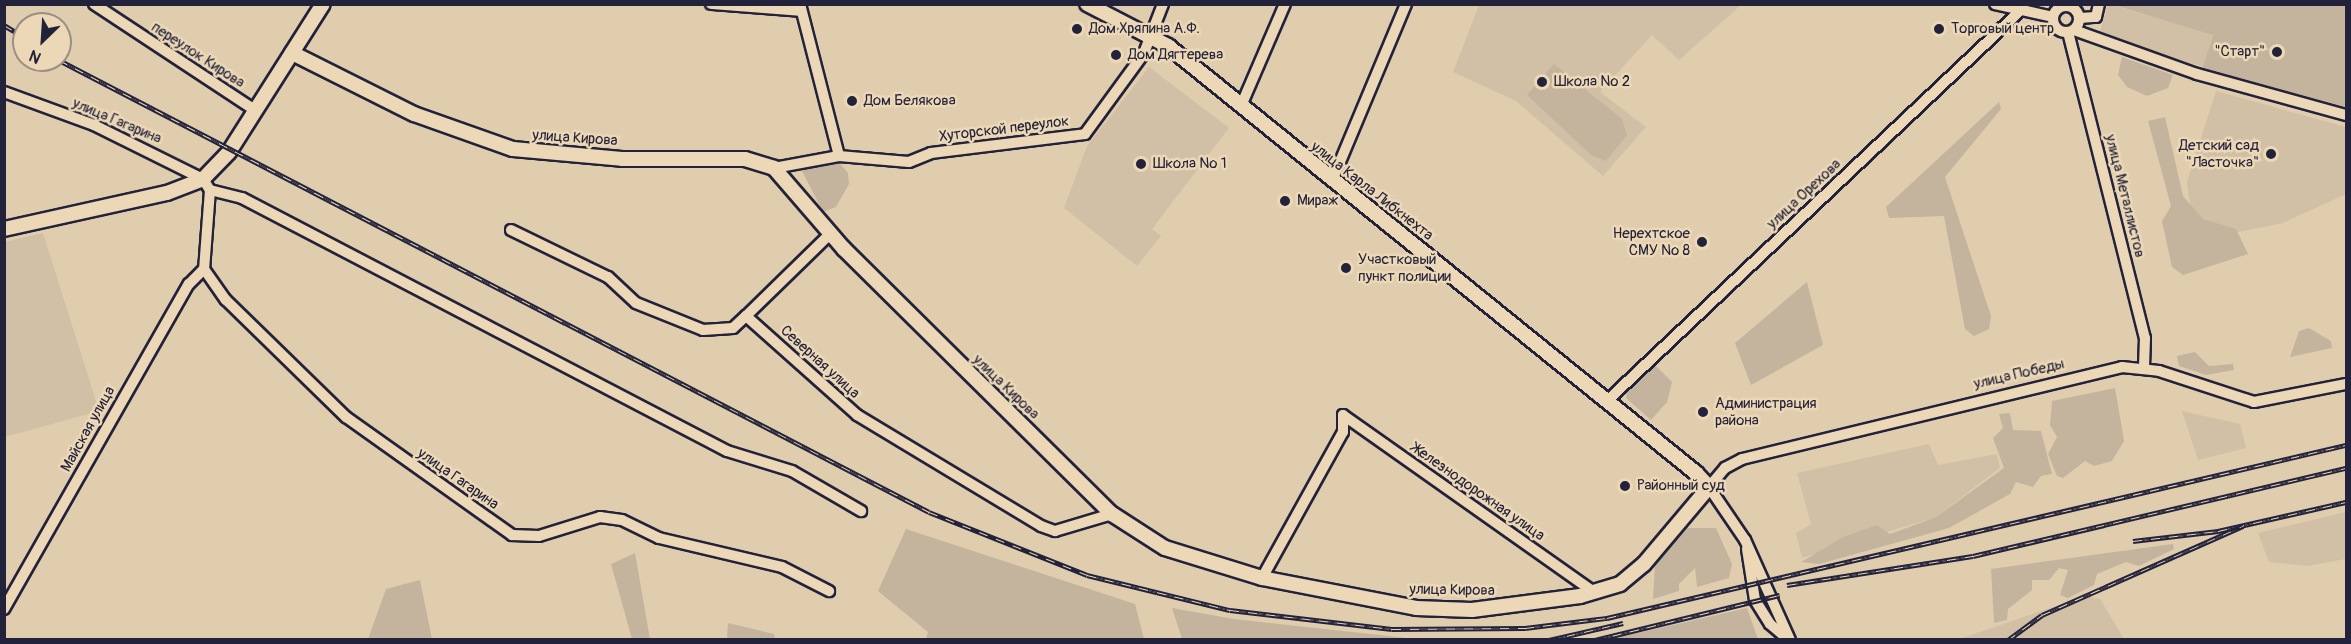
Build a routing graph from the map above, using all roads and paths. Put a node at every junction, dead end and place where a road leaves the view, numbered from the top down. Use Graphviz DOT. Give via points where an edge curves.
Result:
graph roads {
  1 [pos="94,4"];
  2 [pos="711,4"];
  3 [pos="1087,4"];
  4 [pos="1163,4"];
  5 [pos="1285,4"];
  6 [pos="1406,4"];
  7 [pos="1995,4"];
  8 [pos="2099,4"];
  9 [pos="322,5"];
  10 [pos="2067,5"];
  11 [pos="801,8"];
  12 [pos="2019,11"];
  13 [pos="2053,17"];
  14 [pos="2080,18"];
  15 [pos="2071,31"];
  16 [pos="1153,35"];
  17 [pos="292,53"];
  18 [pos="4,92"];
  19 [pos="1241,105"];
  20 [pos="255,110"];
  21 [pos="2346,115"];
  22 [pos="839,156"];
  23 [pos="774,168"];
  24 [pos="1332,181"];
  25 [pos="207,185"];
  26 [pos="4,229"];
  27 [pos="511,230"];
  28 [pos="831,233"];
  29 [pos="204,269"];
  30 [pos="746,316"];
  31 [pos="2144,368"];
  32 [pos="2346,384"];
  33 [pos="1608,399"];
  34 [pos="1709,487"];
  35 [pos="861,511"];
  36 [pos="1112,514"];
  37 [pos="1263,578"];
  38 [pos="829,591"];
  39 [pos="1595,593"];
  40 [pos="4,609"];
  41 [pos="1789,639"];
  1 -- 20 [label="street, переулок Кирова"];
  2 -- 11 [label="street"];
  3 -- 16 [label="main road, улица Карла Либкнехта"];
  4 -- 16 [label="street, Хуторской переулок"];
  5 -- 19 [label="street"];
  6 -- 24 [label="street"];
  7 -- 12 [label="street"];
  8 -- 14 [label="street" via="2096,16"];
  9 -- 17 [label="main road"];
  10 -- 13 [label="street"];
  10 -- 14 [label="street"];
  11 -- 22 [label="street"];
  12 -- 13 [label="street"];
  12 -- 33 [label="street, улица Орехова"];
  13 -- 15 [label="street" via="2057,28"];
  14 -- 15 [label="street"];
  15 -- 21 [label="street" via="2197,74"];
  15 -- 31 [label="street, улица Металлистов" via="2145,338"];
  16 -- 19 [label="main road, улица Карла Либкнехта"];
  16 -- 22 [label="street, Хуторской переулок" via="1085,134 931,153 909,162"];
  17 -- 20 [label="main road"];
  17 -- 23 [label="main road, улица Кирова" via="414,114 513,150 622,159 745,159"];
  18 -- 25 [label="street, улица Гагарина" via="94,125"];
  19 -- 24 [label="main road, улица Карла Либкнехта"];
  20 -- 25 [label="main road"];
  22 -- 23 [label="street, Хуторской переулок"];
  23 -- 28 [label="main road, улица Кирова"];
  24 -- 33 [label="main road, улица Карла Либкнехта"];
  25 -- 26 [label="main road"];
  25 -- 29 [label="street"];
  25 -- 35 [label="street, улица Гагарина" via="242,198 727,451 792,471"];
  27 -- 30 [label="street" via="608,277 636,303 702,330 733,328"];
  28 -- 30 [label="street"];
  28 -- 36 [label="main road, улица Кирова"];
  29 -- 38 [label="street, улица Гагарина" via="226,300 346,417 512,535 539,536 600,517 622,520 659,538 782,567"];
  29 -- 40 [label="street, Майская улица" via="171,315"];
  30 -- 36 [label="street, Северная улица" via="857,415 1041,526 1055,531"];
  31 -- 32 [label="street, улица Победы" via="2254,402"];
  31 -- 34 [label="street, улица Победы" via="2122,367 2013,390 1758,454 1725,468"];
  33 -- 34 [label="main road, улица Карла Либкнехта"];
  34 -- 39 [label="main road, улица Кирова" via="1644,564 1620,584"];
  34 -- 41 [label="street" via="1745,540 1755,600 1770,624"];
  36 -- 37 [label="main road, улица Кирова" via="1165,548"];
  37 -- 39 [label="main road, улица Кирова" via="1416,608 1472,610"];
  37 -- 39 [label="street, Железнодорожная улица" via="1343,432 1343,415"];
}
